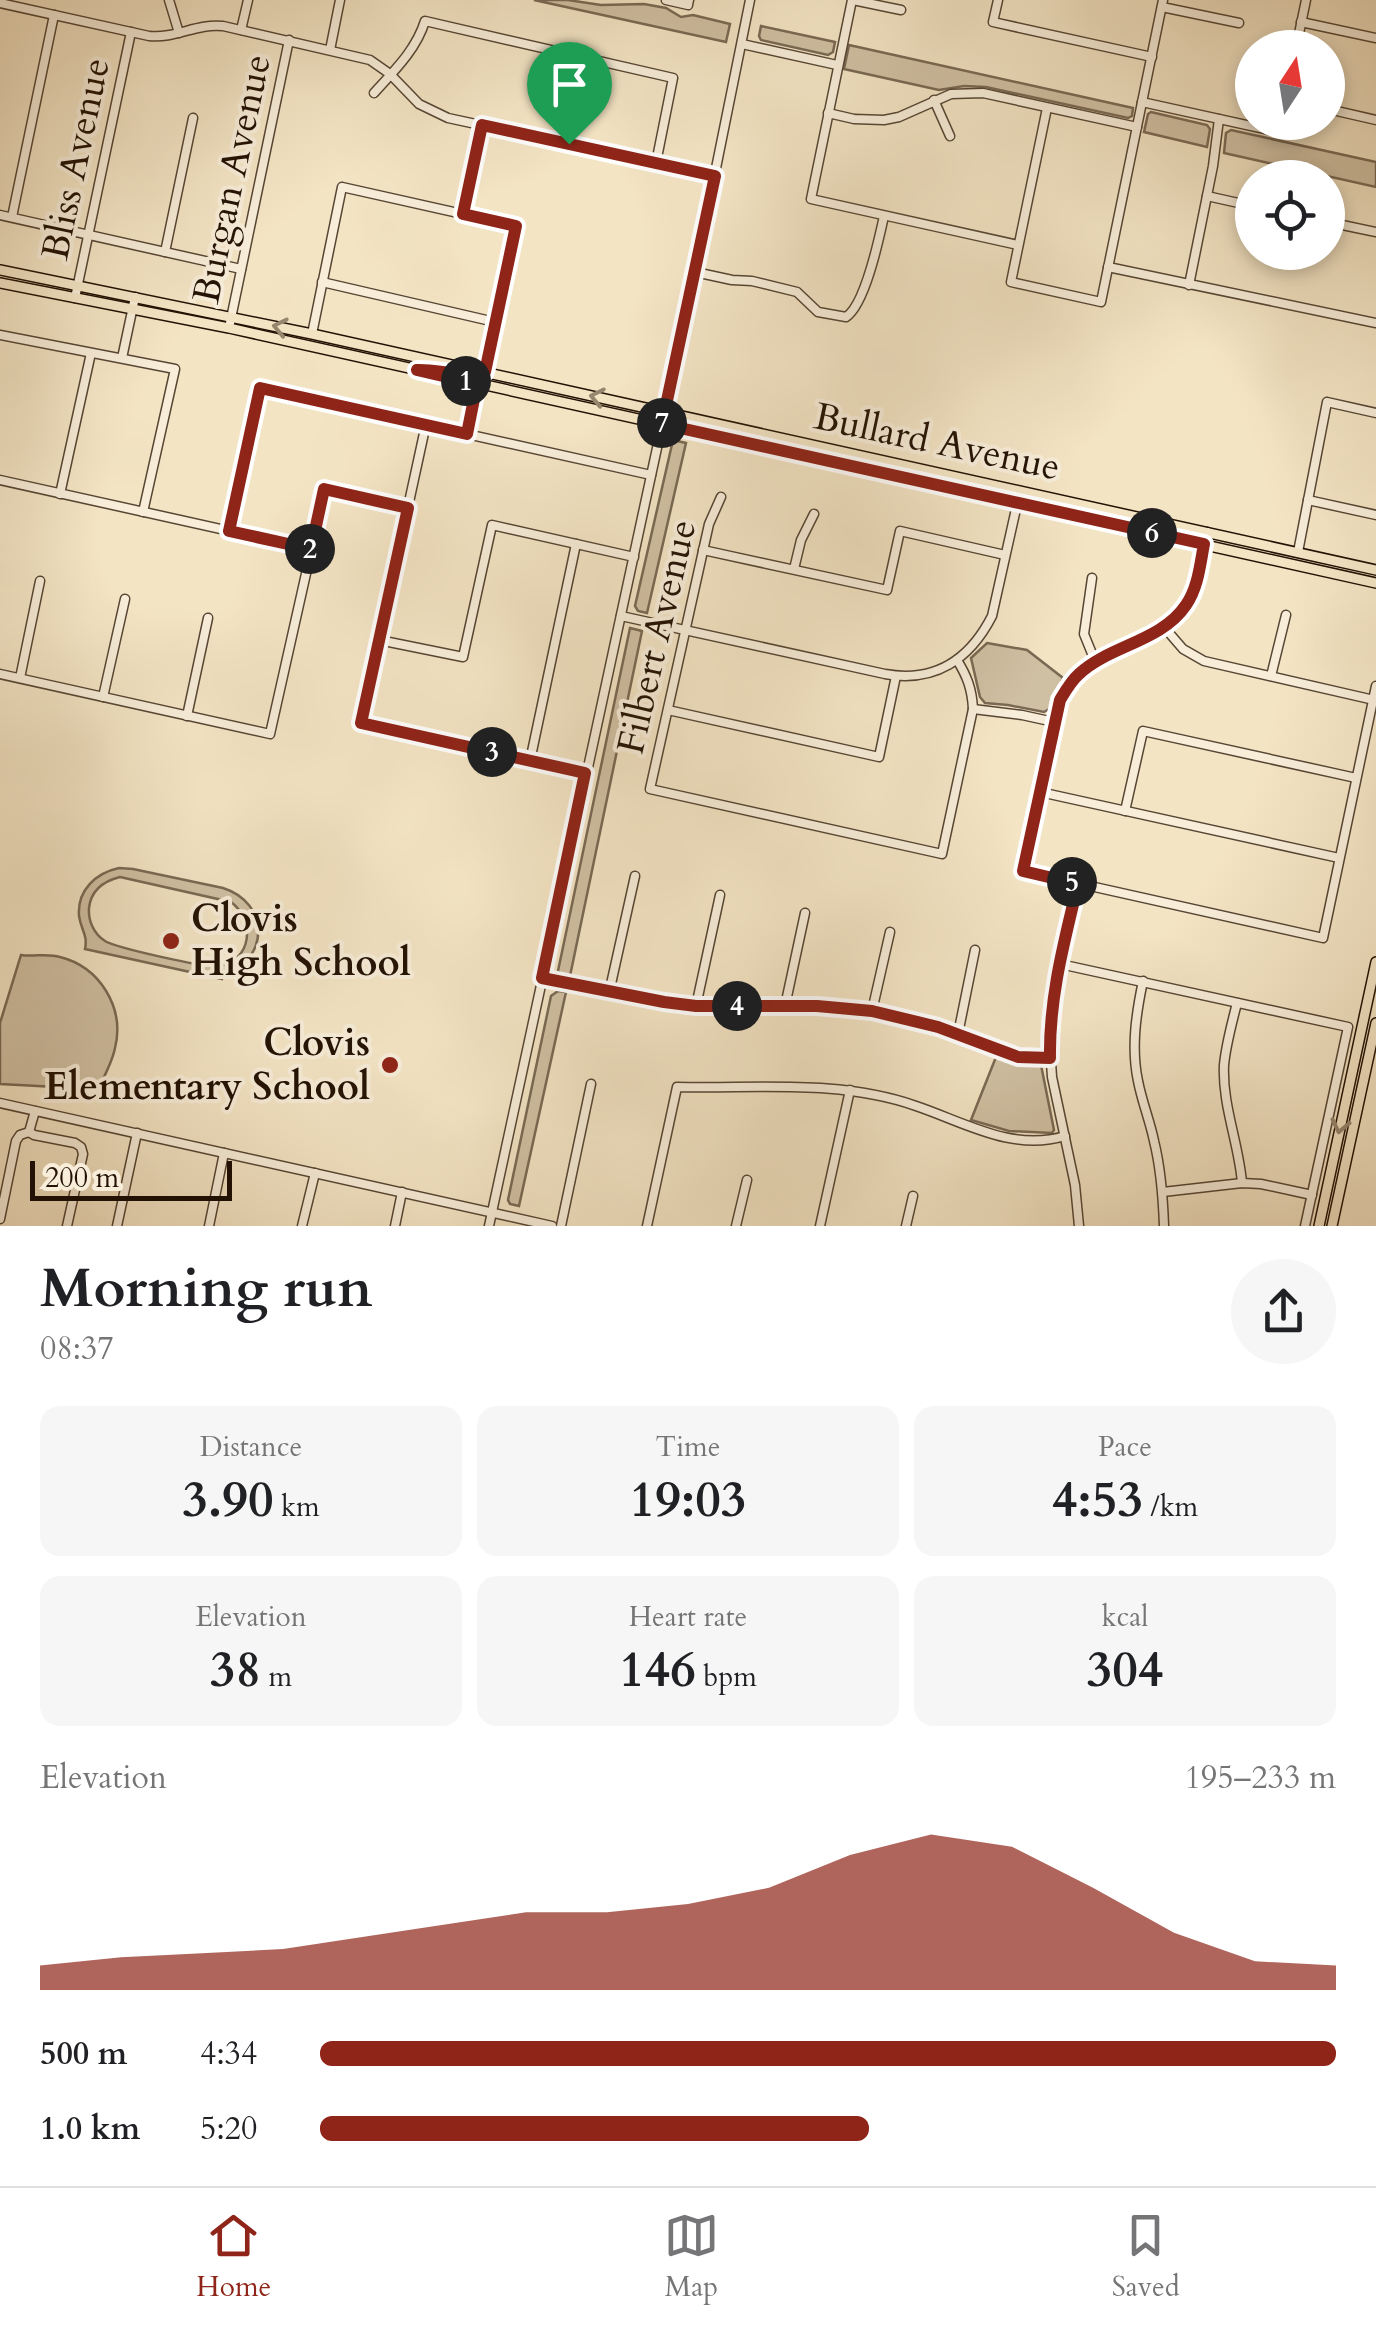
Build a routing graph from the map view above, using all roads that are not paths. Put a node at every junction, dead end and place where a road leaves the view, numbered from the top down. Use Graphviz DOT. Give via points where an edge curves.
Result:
graph roads {
  1 [pos="169,0"];
  2 [pos="248,0"];
  3 [pos="340,0"];
  4 [pos="666,0"];
  5 [pos="750,0"];
  6 [pos="852,0"];
  7 [pos="998,0"];
  8 [pos="1306,0"];
  9 [pos="688,2"];
  10 [pos="0,3"];
  11 [pos="1162,3"];
  12 [pos="901,10"];
  13 [pos="54,15"];
  14 [pos="1302,22"];
  15 [pos="1239,23"];
  16 [pos="242,30"];
  17 [pos="1300,30"];
  18 [pos="131,32"];
  19 [pos="179,33"];
  20 [pos="1376,38"];
  21 [pos="289,40"];
  22 [pos="742,44"];
  23 [pos="330,50"];
  24 [pos="1152,57"];
  25 [pos="837,65"];
  26 [pos="390,74"];
  27 [pos="374,92"];
  28 [pos="934,100"];
  29 [pos="1142,102"];
  30 [pos="1047,108"];
  31 [pos="828,113"];
  32 [pos="1345,113"];
  33 [pos="192,118"];
  34 [pos="1219,119"];
  35 [pos="1376,120"];
  36 [pos="1235,121"];
  37 [pos="482,125"];
  38 [pos="1137,128"];
  39 [pos="950,136"];
  40 [pos="656,163"];
  41 [pos="715,176"];
  42 [pos="1207,196"];
  43 [pos="1235,202"];
  44 [pos="463,214"];
  45 [pos="0,215"];
  46 [pos="884,216"];
  47 [pos="12,218"];
  48 [pos="1345,226"];
  49 [pos="1376,232"];
  50 [pos="88,234"];
  51 [pos="1018,245"];
  52 [pos="165,252"];
  53 [pos="1108,268"];
  54 [pos="241,269"];
  55 [pos="0,270"];
  56 [pos="695,272"];
  57 [pos="322,282"];
  58 [pos="0,283"];
  59 [pos="78,286"];
  60 [pos="1189,286"];
  61 [pos="75,298"];
  62 [pos="135,298"];
  63 [pos="132,309"];
  64 [pos="231,316"];
  65 [pos="495,322"];
  66 [pos="1376,323"];
  67 [pos="229,328"];
  68 [pos="312,334"];
  69 [pos="0,335"];
  70 [pos="91,352"];
  71 [pos="122,358"];
  72 [pos="417,370"];
  73 [pos="485,372"];
  74 [pos="477,384"];
  75 [pos="664,412"];
  76 [pos="1376,413"];
  77 [pos="426,424"];
  78 [pos="662,424"];
  79 [pos="467,434"];
  80 [pos="651,475"];
  81 [pos="0,480"];
  82 [pos="1020,491"];
  83 [pos="60,494"];
  84 [pos="721,497"];
  85 [pos="1308,500"];
  86 [pos="1017,503"];
  87 [pos="408,508"];
  88 [pos="143,512"];
  89 [pos="814,514"];
  90 [pos="1376,515"];
  91 [pos="229,531"];
  92 [pos="1207,532"];
  93 [pos="576,544"];
  94 [pos="1204,544"];
  95 [pos="311,549"];
  96 [pos="703,550"];
  97 [pos="1298,552"];
  98 [pos="1005,555"];
  99 [pos="1253,555"];
  100 [pos="634,557"];
  101 [pos="794,569"];
  102 [pos="1376,570"];
  103 [pos="1092,578"];
  104 [pos="40,581"];
  105 [pos="1376,583"];
  106 [pos="125,599"];
  107 [pos="1286,615"];
  108 [pos="621,616"];
  109 [pos="208,618"];
  110 [pos="1164,626"];
  111 [pos="686,630"];
  112 [pos="380,640"];
  113 [pos="957,660"];
  114 [pos="1095,662"];
  115 [pos="0,674"];
  116 [pos="896,676"];
  117 [pos="1271,676"];
  118 [pos="20,678"];
  119 [pos="1376,686"];
  120 [pos="103,697"];
  121 [pos="1374,700"];
  122 [pos="972,709"];
  123 [pos="668,710"];
  124 [pos="188,716"];
  125 [pos="1054,722"];
  126 [pos="530,761"];
  127 [pos="585,773"];
  128 [pos="1356,778"];
  129 [pos="1040,792"];
  130 [pos="1125,811"];
  131 [pos="1339,858"];
  132 [pos="634,876"];
  133 [pos="1078,884"];
  134 [pos="720,895"];
  135 [pos="806,914"];
  136 [pos="890,932"];
  137 [pos="975,950"];
  138 [pos="1376,962"];
  139 [pos="1060,964"];
  140 [pos="542,978"];
  141 [pos="1142,981"];
  142 [pos="609,993"];
  143 [pos="1237,1002"];
  144 [pos="696,1006"];
  145 [pos="784,1006"];
  146 [pos="872,1011"];
  147 [pos="1376,1024"];
  148 [pos="958,1034"];
  149 [pos="1050,1058"];
  150 [pos="591,1084"];
  151 [pos="850,1090"];
  152 [pos="0,1103"];
  153 [pos="35,1111"];
  154 [pos="29,1132"];
  155 [pos="137,1134"];
  156 [pos="1065,1136"];
  157 [pos="224,1152"];
  158 [pos="315,1172"];
  159 [pos="747,1180"];
  160 [pos="1242,1184"];
  161 [pos="402,1192"];
  162 [pos="1162,1192"];
  163 [pos="1312,1195"];
  164 [pos="913,1196"];
  165 [pos="492,1212"];
  166 [pos="0,1218"];
  167 [pos="67,1226"];
  168 [pos="117,1226"];
  169 [pos="210,1226"];
  170 [pos="302,1226"];
  171 [pos="395,1226"];
  172 [pos="488,1226"];
  173 [pos="552,1226"];
  174 [pos="561,1226"];
  175 [pos="647,1226"];
  176 [pos="736,1226"];
  177 [pos="820,1226"];
  178 [pos="906,1226"];
  179 [pos="1079,1226"];
  180 [pos="1164,1226"];
  181 [pos="1304,1226"];
  182 [pos="1319,1226"];
  183 [pos="1332,1226"];
  1 -- 19 [label="street"];
  2 -- 16 [label="street, Burgan Avenue"];
  3 -- 23 [label="street"];
  4 -- 9 [label="street"];
  5 -- 22 [label="street"];
  6 -- 12 [label="street"];
  6 -- 25 [label="street"];
  7 -- 24 [label="street" via="993,22"];
  8 -- 14 [label="street"];
  10 -- 13 [label="street"];
  11 -- 15 [label="street"];
  11 -- 24 [label="street"];
  13 -- 18 [label="street"];
  13 -- 47 [label="street"];
  14 -- 17 [label="street"];
  14 -- 20 [label="street"];
  16 -- 19 [label="street" via="203,25"];
  16 -- 21 [label="street"];
  18 -- 19 [label="street"];
  18 -- 50 [label="street, Bliss Avenue"];
  21 -- 23 [label="street"];
  21 -- 54 [label="street, Burgan Avenue"];
  22 -- 25 [label="street"];
  22 -- 41 [label="street"];
  23 -- 26 [label="street" via="370,60"];
  24 -- 29 [label="street"];
  25 -- 31 [label="street"];
  26 -- 27 [label="street"];
  26 -- 37 [label="street" via="433,112"];
  26 -- 40 [label="street" via="425,22 673,78"];
  28 -- 30 [label="street" via="983,93"];
  28 -- 31 [label="street" via="884,120"];
  28 -- 39 [label="street"];
  29 -- 34 [label="street"];
  29 -- 38 [label="street"];
  30 -- 38 [label="street"];
  30 -- 51 [label="street"];
  31 -- 46 [label="street" via="810,199"];
  32 -- 35 [label="street"];
  33 -- 52 [label="street"];
  34 -- 36 [label="street"];
  34 -- 42 [label="street"];
  37 -- 40 [label="street"];
  37 -- 44 [label="street"];
  38 -- 53 [label="street"];
  40 -- 41 [label="street"];
  41 -- 56 [label="street"];
  42 -- 43 [label="street"];
  42 -- 60 [label="street"];
  44 -- 57 [label="street" via="342,187"];
  44 -- 65 [label="street" via="516,226"];
  45 -- 47 [label="street"];
  46 -- 51 [label="street"];
  46 -- 56 [label="street" via="858,305 846,317 818,312 796,292"];
  47 -- 50 [label="street"];
  48 -- 49 [label="street"];
  50 -- 52 [label="street"];
  50 -- 59 [label="street, Bliss Avenue"];
  51 -- 53 [label="street" via="1011,282 1101,302"];
  52 -- 54 [label="street"];
  53 -- 60 [label="street"];
  54 -- 64 [label="street, Burgan Avenue"];
  55 -- 59 [label="main road, Bullard Avenue"];
  56 -- 75 [label="street"];
  57 -- 65 [label="street"];
  57 -- 68 [label="street"];
  58 -- 61 [label="main road, Bullard Avenue"];
  59 -- 61 [label="street, Bliss Avenue"];
  59 -- 62 [label="main road, Bullard Avenue"];
  60 -- 66 [label="street"];
  61 -- 63 [label="main road, Bullard Avenue"];
  62 -- 63 [label="street"];
  62 -- 64 [label="main road, Bullard Avenue"];
  63 -- 67 [label="main road, Bullard Avenue"];
  63 -- 71 [label="street"];
  64 -- 67 [label="street, Burgan Avenue"];
  68 -- 64 [label="main road, Bullard Avenue, one-way"];
  65 -- 73 [label="street"];
  67 -- 72 [label="main road, Bullard Avenue"];
  68 -- 73 [label="main road, Bullard Avenue"];
  69 -- 70 [label="street"];
  70 -- 71 [label="street"];
  70 -- 83 [label="street"];
  71 -- 88 [label="street" via="175,368"];
  72 -- 73 [label="main road, Bullard Avenue"];
  72 -- 74 [label="main road, Bullard Avenue"];
  75 -- 73 [label="main road, Bullard Avenue, one-way"];
  74 -- 78 [label="main road, Bullard Avenue"];
  74 -- 79 [label="street"];
  75 -- 78 [label="street"];
  75 -- 82 [label="main road, Bullard Avenue"];
  76 -- 85 [label="street" via="1327,402"];
  77 -- 79 [label="street"];
  77 -- 87 [label="street"];
  77 -- 91 [label="street" via="260,388"];
  78 -- 80 [label="street"];
  78 -- 86 [label="main road, Bullard Avenue"];
  79 -- 80 [label="street"];
  80 -- 100 [label="street"];
  81 -- 83 [label="street"];
  82 -- 86 [label="street"];
  82 -- 92 [label="main road, Bullard Avenue"];
  83 -- 88 [label="street"];
  84 -- 96 [label="street, Filbert Avenue"];
  85 -- 90 [label="street"];
  85 -- 97 [label="street"];
  86 -- 94 [label="main road, Bullard Avenue"];
  86 -- 98 [label="street"];
  87 -- 95 [label="street" via="324,489"];
  87 -- 112 [label="street"];
  88 -- 91 [label="street"];
  89 -- 101 [label="street"];
  91 -- 95 [label="street"];
  92 -- 94 [label="street"];
  92 -- 97 [label="main road, Bullard Avenue"];
  93 -- 100 [label="street"];
  93 -- 112 [label="street" via="492,526 464,657"];
  93 -- 126 [label="street"];
  94 -- 99 [label="main road, Bullard Avenue"];
  94 -- 110 [label="street" via="1192,596"];
  95 -- 124 [label="street" via="270,734"];
  96 -- 101 [label="street"];
  96 -- 111 [label="street, Filbert Avenue"];
  97 -- 99 [label="main road"];
  97 -- 102 [label="main road, Bullard Avenue"];
  98 -- 101 [label="street" via="900,531 886,590"];
  98 -- 113 [label="street" via="992,616"];
  99 -- 105 [label="main road, Bullard Avenue"];
  100 -- 108 [label="street"];
  103 -- 114 [label="street" via="1084,634"];
  104 -- 118 [label="street"];
  106 -- 120 [label="street"];
  107 -- 117 [label="street"];
  108 -- 111 [label="street"];
  108 -- 127 [label="street"];
  109 -- 124 [label="street"];
  110 -- 114 [label="street"];
  110 -- 117 [label="street" via="1194,657"];
  111 -- 116 [label="street"];
  111 -- 123 [label="street, Filbert Avenue"];
  112 -- 126 [label="street" via="361,723"];
  113 -- 116 [label="street" via="928,673"];
  113 -- 122 [label="street" via="967,675"];
  114 -- 125 [label="street" via="1069,684"];
  115 -- 118 [label="street"];
  116 -- 123 [label="street" via="879,757"];
  117 -- 121 [label="street"];
  118 -- 120 [label="street"];
  119 -- 121 [label="street"];
  120 -- 124 [label="street"];
  121 -- 128 [label="street"];
  122 -- 123 [label="street, Filbert Avenue" via="942,854 650,789"];
  122 -- 125 [label="street"];
  125 -- 129 [label="street"];
  126 -- 127 [label="street"];
  127 -- 140 [label="street"];
  128 -- 130 [label="street" via="1142,731"];
  128 -- 131 [label="street"];
  129 -- 130 [label="street"];
  129 -- 133 [label="street" via="1023,871"];
  130 -- 131 [label="street"];
  131 -- 133 [label="street" via="1322,938"];
  132 -- 142 [label="street"];
  133 -- 139 [label="street"];
  134 -- 144 [label="street"];
  135 -- 145 [label="street"];
  136 -- 146 [label="street"];
  137 -- 148 [label="street"];
  138 -- 182 [label="main road, one-way"];
  139 -- 141 [label="street"];
  139 -- 149 [label="street"];
  140 -- 142 [label="street"];
  140 -- 165 [label="street"];
  141 -- 143 [label="street"];
  141 -- 162 [label="street" via="1136,1068"];
  142 -- 144 [label="street"];
  143 -- 160 [label="street" via="1224,1066"];
  143 -- 163 [label="street" via="1348,1027"];
  144 -- 145 [label="street"];
  145 -- 146 [label="street"];
  146 -- 148 [label="street"];
  147 -- 183 [label="main road"];
  148 -- 149 [label="street" via="1018,1057"];
  149 -- 156 [label="street"];
  150 -- 174 [label="street"];
  151 -- 156 [label="street" via="912,1104 1003,1138"];
  151 -- 175 [label="street" via="677,1087"];
  151 -- 177 [label="street"];
  152 -- 153 [label="street"];
  153 -- 154 [label="street"];
  153 -- 155 [label="street"];
  154 -- 166 [label="street" via="16,1141"];
  154 -- 167 [label="street" via="81,1147"];
  155 -- 157 [label="street"];
  155 -- 168 [label="street"];
  156 -- 179 [label="street"];
  157 -- 158 [label="street"];
  157 -- 169 [label="street"];
  158 -- 161 [label="street"];
  158 -- 170 [label="street"];
  159 -- 176 [label="street"];
  160 -- 162 [label="street"];
  160 -- 163 [label="street"];
  161 -- 165 [label="street"];
  161 -- 171 [label="street"];
  162 -- 180 [label="street"];
  163 -- 181 [label="street"];
  164 -- 178 [label="street"];
  165 -- 172 [label="street"];
  165 -- 173 [label="street"];
}
